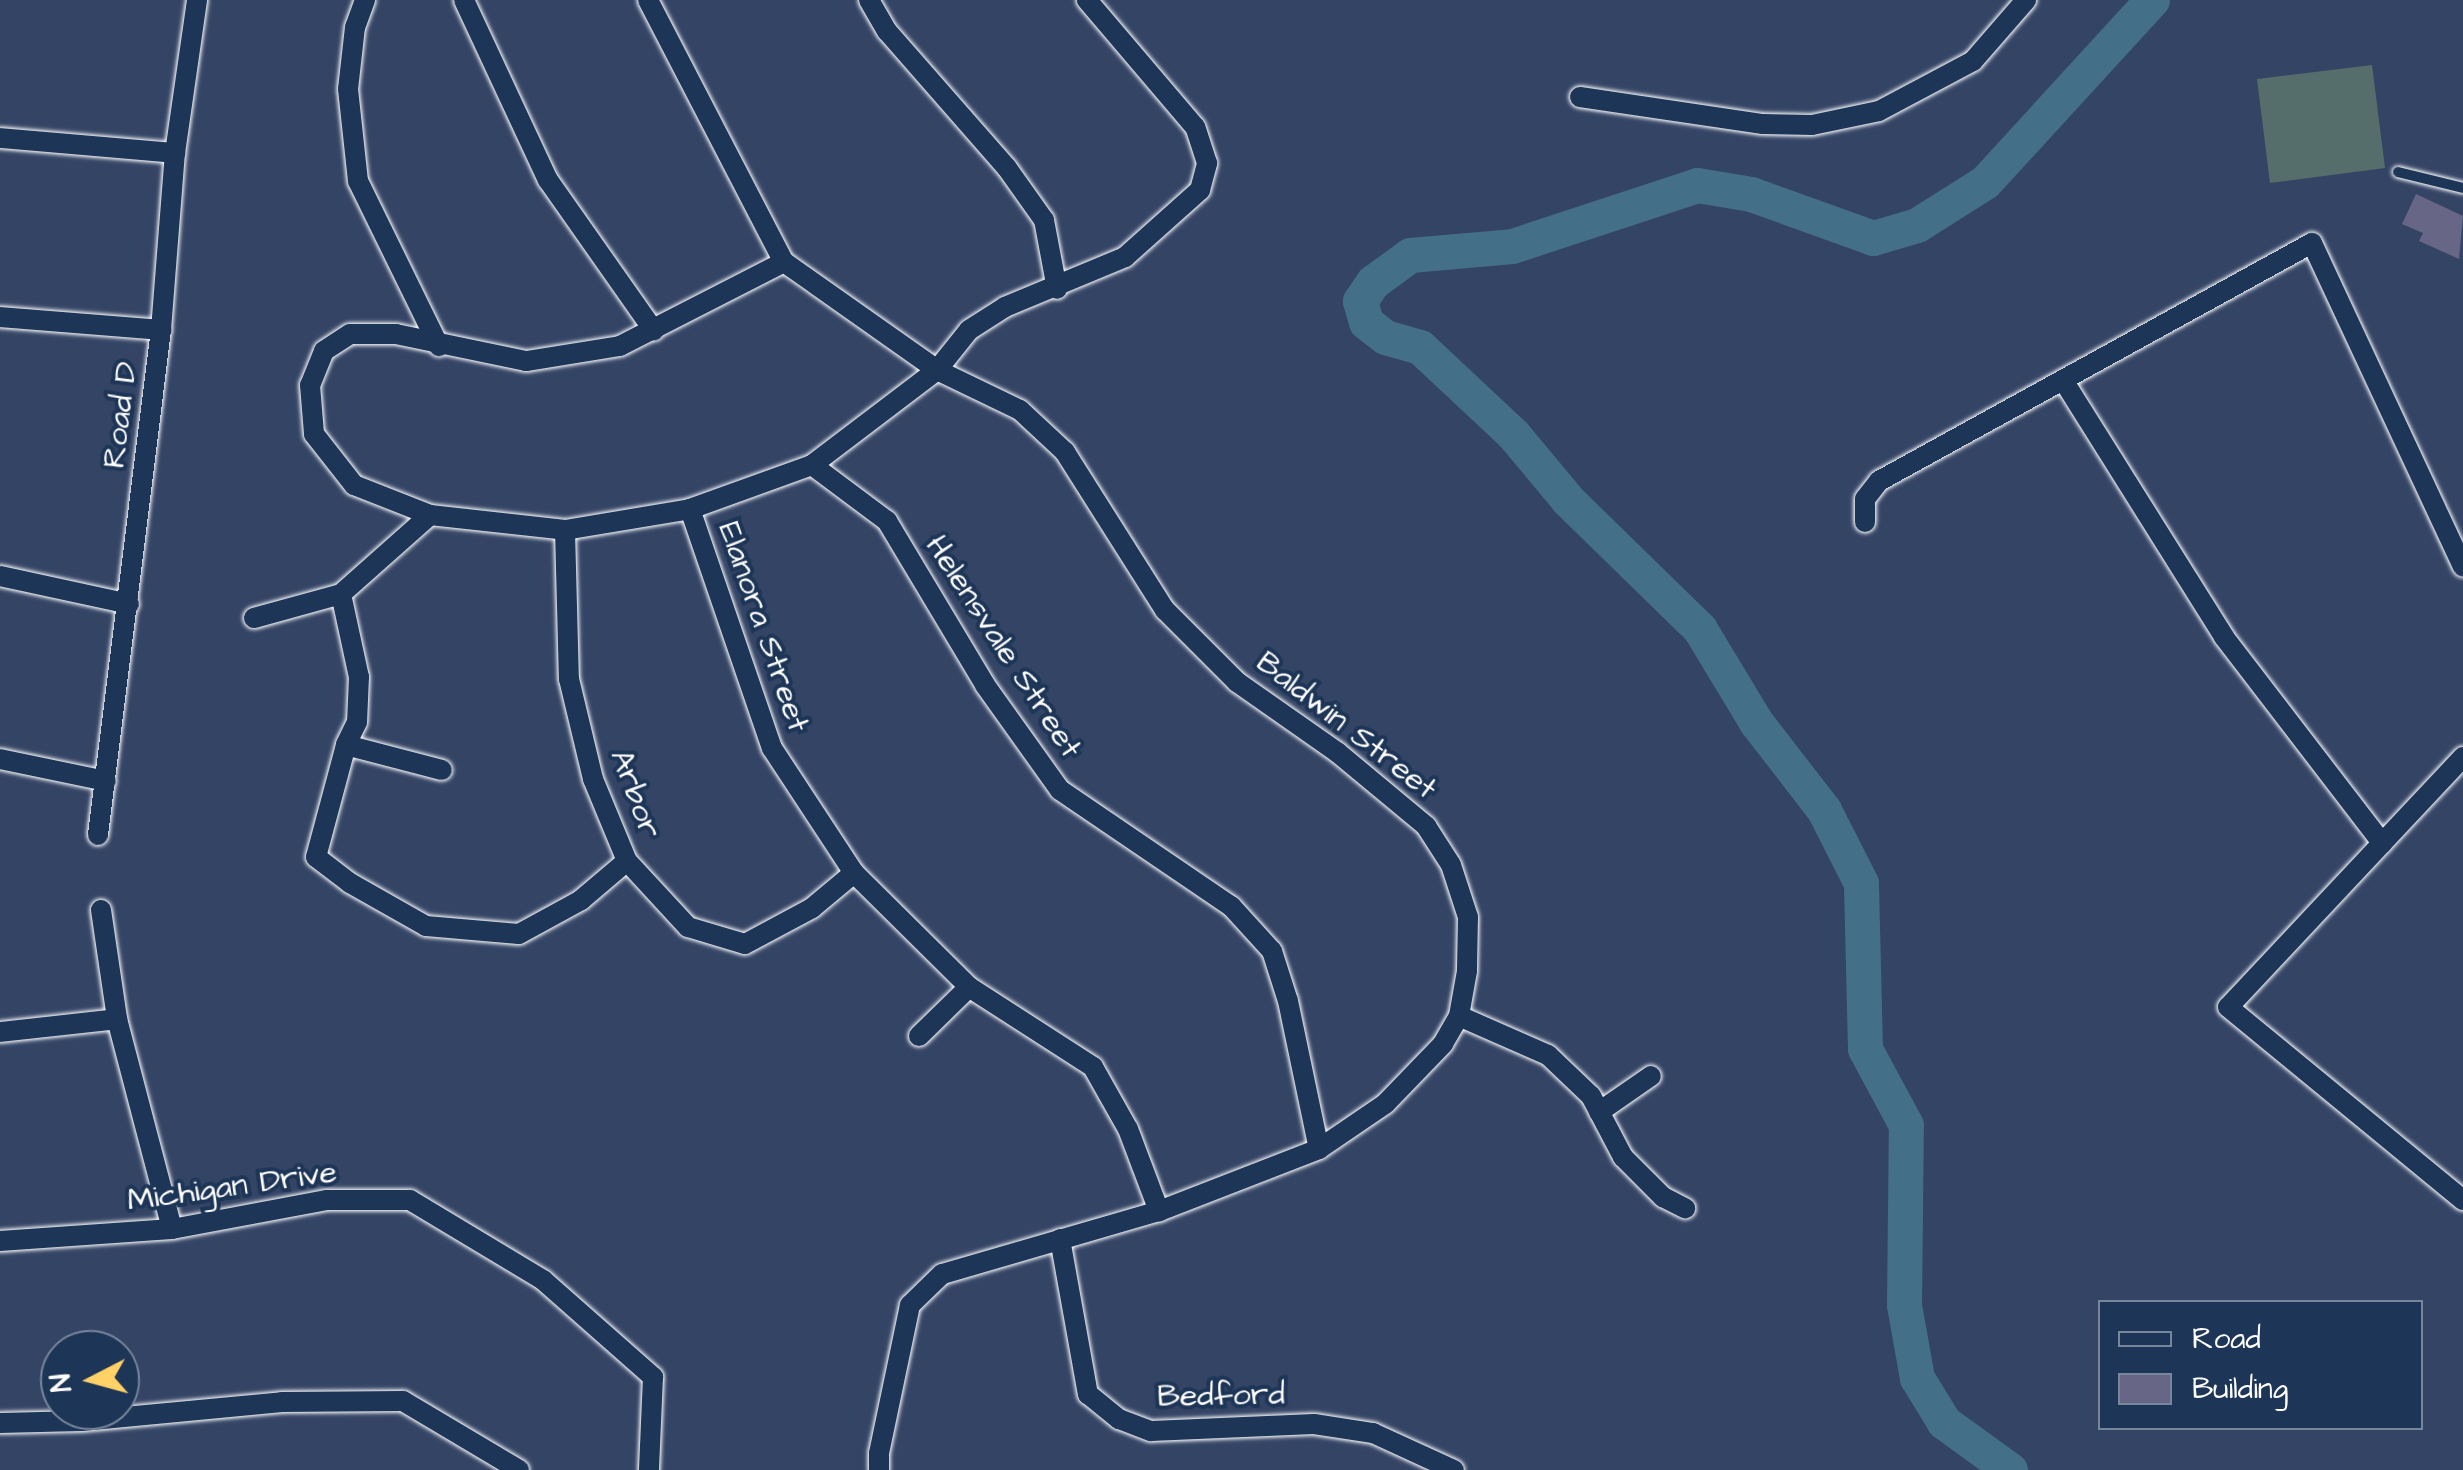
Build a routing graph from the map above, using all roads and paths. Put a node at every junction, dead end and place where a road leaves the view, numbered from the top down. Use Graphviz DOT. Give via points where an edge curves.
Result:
graph roads {
  1 [pos="197,0"];
  2 [pos="365,0"];
  3 [pos="464,0"];
  4 [pos="648,0"];
  5 [pos="869,0"];
  6 [pos="1086,0"];
  7 [pos="2026,0"];
  8 [pos="1580,97"];
  9 [pos="0,138"];
  10 [pos="174,152"];
  11 [pos="2398,172"];
  12 [pos="2463,188"];
  13 [pos="784,262"];
  14 [pos="1057,289"];
  15 [pos="0,317"];
  16 [pos="161,330"];
  17 [pos="654,332"];
  18 [pos="439,346"];
  19 [pos="937,370"];
  20 [pos="2063,380"];
  21 [pos="812,465"];
  22 [pos="690,509"];
  23 [pos="430,515"];
  24 [pos="1865,522"];
  25 [pos="565,530"];
  26 [pos="2463,567"];
  27 [pos="0,576"];
  28 [pos="340,594"];
  29 [pos="129,604"];
  30 [pos="254,618"];
  31 [pos="346,745"];
  32 [pos="2463,757"];
  33 [pos="0,760"];
  34 [pos="442,770"];
  35 [pos="106,781"];
  36 [pos="98,836"];
  37 [pos="2382,843"];
  38 [pos="627,861"];
  39 [pos="854,873"];
  40 [pos="102,915"];
  41 [pos="968,987"];
  42 [pos="1460,1016"];
  43 [pos="117,1019"];
  44 [pos="0,1032"];
  45 [pos="919,1036"];
  46 [pos="1651,1076"];
  47 [pos="1600,1112"];
  48 [pos="1318,1149"];
  49 [pos="2462,1197"];
  50 [pos="1685,1208"];
  51 [pos="1159,1211"];
  52 [pos="172,1229"];
  53 [pos="1060,1239"];
  54 [pos="0,1241"];
  55 [pos="0,1423"];
  56 [pos="519,1470"];
  57 [pos="648,1470"];
  58 [pos="880,1470"];
  59 [pos="1454,1470"];
  1 -- 10 [label="street, Road D"];
  2 -- 18 [label="street" via="348,88 358,181"];
  3 -- 17 [label="street" via="548,180"];
  4 -- 13 [label="street"];
  5 -- 14 [label="street" via="887,31 1044,220"];
  6 -- 14 [label="street" via="1194,127 1207,164 1200,190 1125,256"];
  7 -- 8 [label="street" via="1973,62 1879,111 1812,125 1763,124"];
  9 -- 10 [label="street"];
  10 -- 16 [label="street, Road D"];
  11 -- 12 [label="lane"];
  13 -- 17 [label="street"];
  13 -- 19 [label="street, Baldwin Street"];
  14 -- 19 [label="street" via="969,330"];
  15 -- 16 [label="street"];
  16 -- 29 [label="street, Road D"];
  17 -- 18 [label="street" via="620,346 526,362"];
  18 -- 23 [label="street" via="396,334 350,334 324,351 310,385 314,434 354,484"];
  19 -- 21 [label="street"];
  19 -- 42 [label="street, Baldwin Street" via="1020,410 1066,452 1165,610 1236,682 1337,752 1426,826 1451,865 1468,918"];
  20 -- 24 [label="street" via="1879,481 1864,499"];
  20 -- 26 [label="street" via="2312,243"];
  20 -- 37 [label="street" via="2224,636"];
  21 -- 22 [label="street"];
  21 -- 48 [label="street, Helensvale Street" via="887,521 986,685 1060,790 1232,906 1272,951"];
  22 -- 25 [label="street"];
  22 -- 39 [label="street, Elanora Street" via="772,748"];
  23 -- 25 [label="street"];
  23 -- 28 [label="street"];
  25 -- 38 [label="street, Arbor" via="569,678 594,780"];
  27 -- 29 [label="street"];
  28 -- 30 [label="street"];
  28 -- 31 [label="street" via="359,676 357,722"];
  29 -- 35 [label="street, Road D"];
  31 -- 34 [label="street"];
  31 -- 38 [label="street" via="316,857 426,926 519,934 581,900"];
  32 -- 37 [label="street"];
  33 -- 35 [label="street"];
  35 -- 36 [label="street, Road D"];
  37 -- 49 [label="street" via="2228,1007"];
  38 -- 39 [label="street, Arbor" via="688,927 744,944 812,908"];
  39 -- 41 [label="street, Elanora Street"];
  40 -- 43 [label="street"];
  41 -- 45 [label="street"];
  41 -- 51 [label="street, Elanora Street" via="1093,1067 1128,1129"];
  42 -- 47 [label="street" via="1548,1056"];
  42 -- 48 [label="street" via="1443,1044 1385,1104"];
  43 -- 44 [label="street"];
  43 -- 52 [label="street"];
  46 -- 47 [label="street"];
  47 -- 50 [label="street" via="1623,1157 1663,1198"];
  48 -- 51 [label="street"];
  51 -- 53 [label="street"];
  52 -- 54 [label="street, Michigan Drive"];
  52 -- 57 [label="street, Michigan Drive" via="327,1200 410,1200 542,1280 653,1376"];
  53 -- 58 [label="street" via="942,1274 910,1304"];
  53 -- 59 [label="street, Bedford" via="1088,1394 1119,1419 1151,1430 1314,1424 1374,1434"];
  55 -- 56 [label="street" via="282,1402 403,1401"];
}
